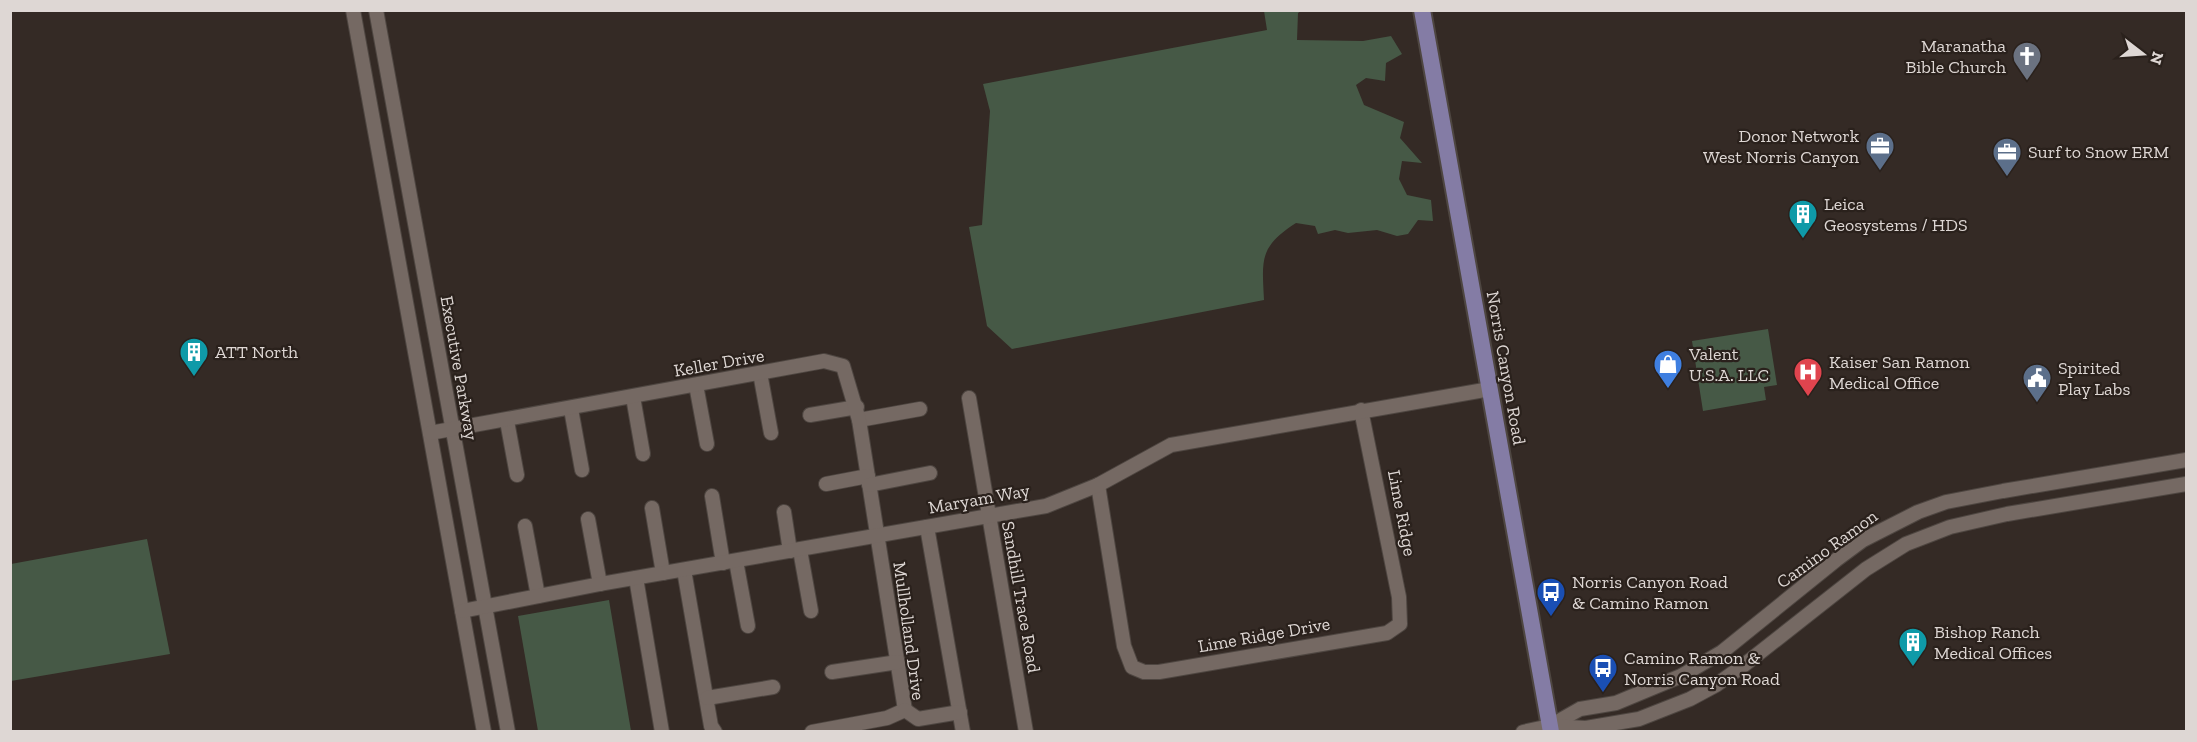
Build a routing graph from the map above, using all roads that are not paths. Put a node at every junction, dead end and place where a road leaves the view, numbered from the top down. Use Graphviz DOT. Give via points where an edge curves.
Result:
graph roads {
  1 [pos="353,10"];
  2 [pos="376,10"];
  3 [pos="1422,10"];
  4 [pos="760,374"];
  5 [pos="696,385"];
  6 [pos="1490,389"];
  7 [pos="633,397"];
  8 [pos="969,398"];
  9 [pos="571,409"];
  10 [pos="920,409"];
  11 [pos="1362,410"];
  12 [pos="858,413"];
  13 [pos="810,416"];
  14 [pos="507,421"];
  15 [pos="452,429"];
  16 [pos="430,433"];
  17 [pos="771,433"];
  18 [pos="707,444"];
  19 [pos="643,454"];
  20 [pos="2187,460"];
  21 [pos="458,461"];
  22 [pos="436,465"];
  23 [pos="582,470"];
  24 [pos="930,473"];
  25 [pos="517,475"];
  26 [pos="868,481"];
  27 [pos="826,484"];
  28 [pos="1098,484"];
  29 [pos="2187,484"];
  30 [pos="712,496"];
  31 [pos="652,508"];
  32 [pos="784,512"];
  33 [pos="988,516"];
  34 [pos="588,519"];
  35 [pos="525,526"];
  36 [pos="927,527"];
  37 [pos="877,535"];
  38 [pos="795,551"];
  39 [pos="730,562"];
  40 [pos="684,570"];
  41 [pos="663,573"];
  42 [pos="636,578"];
  43 [pos="600,584"];
  44 [pos="538,596"];
  45 [pos="485,607"];
  46 [pos="462,611"];
  47 [pos="811,611"];
  48 [pos="1400,624"];
  49 [pos="748,626"];
  50 [pos="898,662"];
  51 [pos="832,672"];
  52 [pos="773,687"];
  53 [pos="707,698"];
  54 [pos="904,710"];
  55 [pos="960,712"];
  56 [pos="888,725"];
  57 [pos="1551,729"];
  58 [pos="484,732"];
  59 [pos="508,732"];
  60 [pos="662,732"];
  61 [pos="715,732"];
  62 [pos="812,732"];
  63 [pos="963,732"];
  64 [pos="1026,732"];
  65 [pos="1523,732"];
  1 -- 16 [label="street"];
  2 -- 15 [label="street, Executive Parkway"];
  3 -- 6 [label="main road, Norris Canyon Road"];
  4 -- 5 [label="street, Keller Drive"];
  4 -- 12 [label="street, Keller Drive" via="824,361 836,363 847,374"];
  4 -- 17 [label="street"];
  5 -- 7 [label="street, Keller Drive"];
  5 -- 18 [label="street"];
  6 -- 11 [label="street, Maryam Way"];
  6 -- 57 [label="main road, Norris Canyon Road"];
  7 -- 9 [label="street, Keller Drive"];
  7 -- 19 [label="street"];
  8 -- 33 [label="street, Sandhill Trace Road"];
  9 -- 14 [label="street, Keller Drive"];
  9 -- 23 [label="street"];
  10 -- 12 [label="street"];
  11 -- 28 [label="street, Maryam Way" via="1171,445"];
  11 -- 48 [label="street, Lime Ridge" via="1393,562"];
  12 -- 13 [label="street"];
  12 -- 26 [label="street, Keller Drive"];
  14 -- 15 [label="street, Keller Drive"];
  14 -- 25 [label="street"];
  15 -- 16 [label="street, Keller Drive"];
  15 -- 21 [label="street, Executive Parkway"];
  16 -- 22 [label="street"];
  20 -- 57 [label="street, Camino Ramon" via="1946,502 1918,512 1863,540 1699,666 1616,703 1580,709"];
  21 -- 22 [label="street"];
  21 -- 45 [label="street, Executive Parkway"];
  22 -- 46 [label="street"];
  24 -- 26 [label="street"];
  26 -- 27 [label="street"];
  26 -- 37 [label="street, Keller Drive"];
  28 -- 33 [label="street, Maryam Way" via="1046,506"];
  28 -- 48 [label="street, Lime Ridge Drive" via="1124,646 1132,667 1159,672 1235,661 1387,633"];
  29 -- 57 [label="street, Camino Ramon" via="1950,527 1906,544 1866,569 1744,665 1699,694 1639,719"];
  30 -- 39 [label="street"];
  31 -- 41 [label="street"];
  32 -- 38 [label="street"];
  33 -- 36 [label="street, Maryam Way"];
  33 -- 64 [label="street, Sandhill Trace Road"];
  34 -- 43 [label="street"];
  35 -- 44 [label="street"];
  36 -- 37 [label="street, Maryam Way"];
  36 -- 55 [label="street"];
  37 -- 38 [label="street, Maryam Way"];
  37 -- 50 [label="street, Mullholland Drive"];
  38 -- 39 [label="street, Maryam Way"];
  38 -- 47 [label="street"];
  39 -- 40 [label="street, Maryam Way"];
  39 -- 49 [label="street"];
  40 -- 41 [label="street, Maryam Way"];
  40 -- 53 [label="street"];
  41 -- 42 [label="street, Maryam Way"];
  42 -- 43 [label="street, Maryam Way"];
  42 -- 60 [label="street"];
  43 -- 44 [label="street, Maryam Way"];
  44 -- 45 [label="street, Maryam Way"];
  45 -- 46 [label="street, Maryam Way"];
  45 -- 59 [label="street, Executive Parkway"];
  46 -- 58 [label="street"];
  50 -- 51 [label="street"];
  50 -- 54 [label="street, Mullholland Drive"];
  52 -- 53 [label="street"];
  53 -- 61 [label="street"];
  54 -- 55 [label="street" via="918,719"];
  54 -- 56 [label="street, Mullholland Drive"];
  55 -- 63 [label="street"];
  56 -- 62 [label="street, Mullholland Drive"];
  57 -- 65 [label="street, Camino Ramon"];
}
